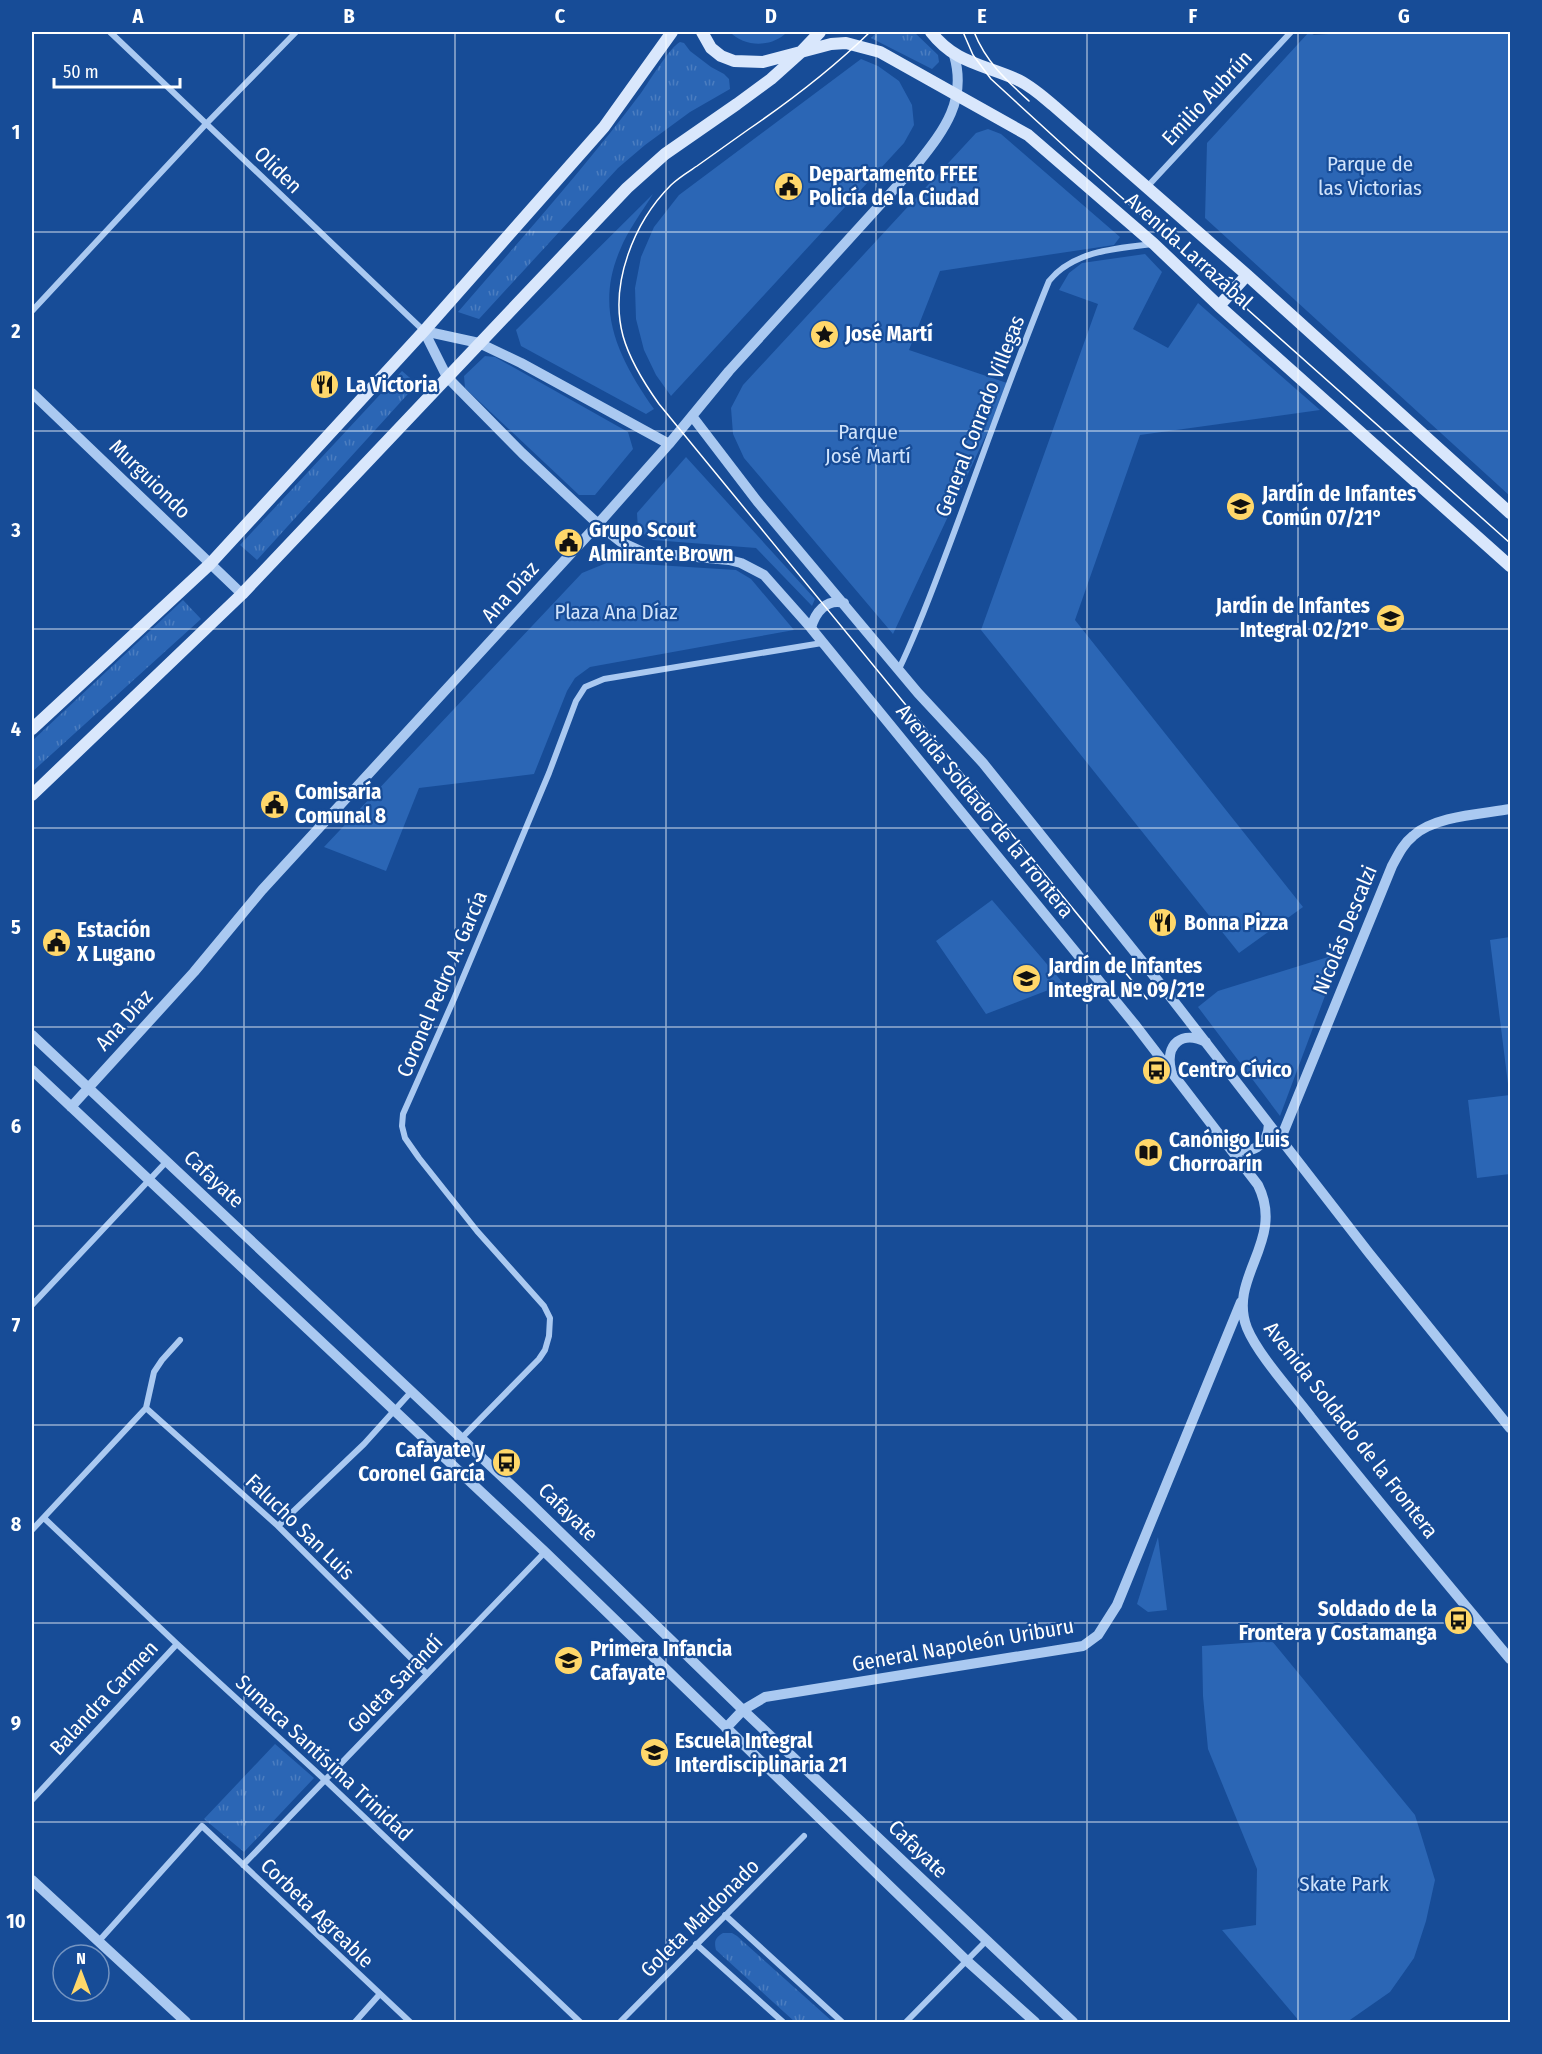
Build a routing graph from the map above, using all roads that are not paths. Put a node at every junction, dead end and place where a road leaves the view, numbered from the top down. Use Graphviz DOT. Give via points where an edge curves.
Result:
graph roads {
  1 [pos="110,32"];
  2 [pos="296,32"];
  3 [pos="672,32"];
  4 [pos="702,32"];
  5 [pos="820,32"];
  6 [pos="931,32"];
  7 [pos="1291,32"];
  8 [pos="800,53"];
  9 [pos="954,55"];
  10 [pos="958,94"];
  11 [pos="206,124"];
  12 [pos="1147,187"];
  13 [pos="1154,244"];
  14 [pos="1247,275"];
  15 [pos="1219,306"];
  16 [pos="32,311"];
  17 [pos="424,331"];
  18 [pos="479,343"];
  19 [pos="447,377"];
  20 [pos="32,393"];
  21 [pos="692,416"];
  22 [pos="669,444"];
  23 [pos="1510,513"];
  24 [pos="598,524"];
  25 [pos="210,564"];
  26 [pos="1510,566"];
  27 [pos="242,594"];
  28 [pos="844,603"];
  29 [pos="811,628"];
  30 [pos="822,643"];
  31 [pos="899,669"];
  32 [pos="32,729"];
  33 [pos="32,795"];
  34 [pos="1510,809"];
  35 [pos="32,1035"];
  36 [pos="1206,1043"];
  37 [pos="32,1070"];
  38 [pos="1171,1070"];
  39 [pos="89,1087"];
  40 [pos="71,1107"];
  41 [pos="1269,1124"];
  42 [pos="1281,1138"];
  43 [pos="1230,1147"];
  44 [pos="167,1161"];
  45 [pos="150,1180"];
  46 [pos="1243,1296"];
  47 [pos="32,1305"];
  48 [pos="180,1340"];
  49 [pos="411,1392"];
  50 [pos="146,1408"];
  51 [pos="393,1411"];
  52 [pos="1510,1428"];
  53 [pos="462,1438"];
  54 [pos="443,1456"];
  55 [pos="44,1518"];
  56 [pos="278,1526"];
  57 [pos="32,1530"];
  58 [pos="545,1552"];
  59 [pos="177,1644"];
  60 [pos="1510,1659"];
  61 [pos="427,1674"];
  62 [pos="743,1710"];
  63 [pos="726,1728"];
  64 [pos="325,1780"];
  65 [pos="32,1800"];
  66 [pos="804,1836"];
  67 [pos="243,1865"];
  68 [pos="32,1880"];
  69 [pos="725,1915"];
  70 [pos="986,1941"];
  71 [pos="98,1942"];
  72 [pos="696,1944"];
  73 [pos="966,1960"];
  74 [pos="379,1995"];
  75 [pos="186,2022"];
  76 [pos="355,2022"];
  77 [pos="410,2022"];
  78 [pos="580,2022"];
  79 [pos="620,2022"];
  80 [pos="783,2022"];
  81 [pos="842,2022"];
  82 [pos="906,2022"];
  83 [pos="1035,2022"];
  84 [pos="1072,2022"];
  1 -- 11 [label="street, Oliden"];
  2 -- 11 [label="street"];
  3 -- 17 [label="main road" via="604,127"];
  4 -- 8 [label="main road, Avenida Larrazábal" via="711,48 734,61 763,62"];
  5 -- 8 [label="main road"];
  6 -- 9 [label="main road, Avenida Larrazábal"];
  7 -- 12 [label="street, Emilio Aubrún"];
  8 -- 10 [label="main road, Avenida Larrazábal" via="831,44 856,45 880,52"];
  8 -- 18 [label="main road" via="737,104 665,154 627,188"];
  9 -- 10 [label="street, Ana Díaz"];
  9 -- 12 [label="main road, Avenida Larrazábal" via="1032,88"];
  10 -- 13 [label="main road, Avenida Larrazábal" via="1028,135"];
  10 -- 21 [label="street, Ana Díaz" via="945,124 918,163"];
  11 -- 16 [label="street"];
  11 -- 17 [label="street, Oliden"];
  12 -- 14 [label="main road, Avenida Larrazábal"];
  13 -- 15 [label="main road, Avenida Larrazábal"];
  13 -- 31 [label="street, General Conrado Villegas" via="1078,258 1058,270 1049,281"];
  14 -- 15 [label="main road"];
  14 -- 23 [label="main road, Avenida Larrazábal"];
  15 -- 26 [label="main road, Avenida Larrazábal"];
  17 -- 18 [label="street"];
  17 -- 19 [label="street, Avenida Soldado de la Frontera"];
  17 -- 25 [label="main road"];
  18 -- 19 [label="main road"];
  18 -- 22 [label="street"];
  19 -- 24 [label="street, Avenida Soldado de la Frontera"];
  19 -- 27 [label="main road"];
  20 -- 25 [label="street, Murguiondo"];
  21 -- 22 [label="street, Ana Díaz"];
  21 -- 28 [label="street, Avenida Soldado de la Frontera" via="757,501"];
  22 -- 24 [label="street, Ana Díaz"];
  24 -- 29 [label="street, Avenida Soldado de la Frontera" via="621,542 643,552 720,559 754,568"];
  24 -- 39 [label="street, Ana Díaz" via="262,890 194,972"];
  25 -- 27 [label="street, Murguiondo"];
  25 -- 32 [label="main road"];
  27 -- 33 [label="main road"];
  28 -- 29 [label="street" via="824,605"];
  28 -- 31 [label="street, Avenida Soldado de la Frontera"];
  29 -- 30 [label="street, Avenida Soldado de la Frontera"];
  30 -- 38 [label="street, Avenida Soldado de la Frontera"];
  30 -- 53 [label="street, Coronel Pedro A. García" via="604,679 585,687 576,701 403,1114 405,1138 419,1158 477,1231 540,1300 550,1318 549,1336 539,1359"];
  31 -- 36 [label="street, Avenida Soldado de la Frontera" via="983,763"];
  34 -- 42 [label="street, Nicolás Descalzi" via="1431,824 1401,848"];
  35 -- 39 [label="street, Cafayate"];
  36 -- 38 [label="street" via="1197,1038 1176,1043 1168,1060"];
  36 -- 41 [label="street, Avenida Soldado de la Frontera"];
  37 -- 40 [label="street"];
  38 -- 43 [label="street, Avenida Soldado de la Frontera"];
  39 -- 40 [label="street, Ana Díaz"];
  39 -- 44 [label="street, Cafayate"];
  40 -- 45 [label="street"];
  41 -- 42 [label="street, Avenida Soldado de la Frontera"];
  41 -- 43 [label="street" via="1269,1133 1258,1147 1239,1151"];
  42 -- 52 [label="street, Avenida Soldado de la Frontera"];
  43 -- 46 [label="street, Avenida Soldado de la Frontera" via="1265,1197 1268,1213 1266,1231"];
  44 -- 45 [label="street"];
  44 -- 49 [label="street, Cafayate"];
  45 -- 47 [label="street"];
  45 -- 51 [label="street"];
  46 -- 60 [label="street, Avenida Soldado de la Frontera" via="1243,1312 1257,1346 1399,1528"];
  46 -- 62 [label="street, General Napoleón Uriburu" via="1117,1605 1098,1635 1083,1646 765,1697"];
  48 -- 50 [label="street" via="154,1372"];
  49 -- 51 [label="street"];
  49 -- 53 [label="street, Cafayate"];
  50 -- 55 [label="street"];
  50 -- 56 [label="street, Falucho San Luis"];
  51 -- 54 [label="street"];
  51 -- 56 [label="street"];
  53 -- 54 [label="street, Coronel Pedro A. García"];
  53 -- 62 [label="street, Cafayate"];
  54 -- 58 [label="street"];
  55 -- 57 [label="street"];
  55 -- 59 [label="street, Sumaca Santísima Trinidad"];
  56 -- 61 [label="street, Falucho San Luis"];
  58 -- 61 [label="street, Goleta Sarandí"];
  58 -- 63 [label="street"];
  59 -- 64 [label="street, Sumaca Santísima Trinidad"];
  59 -- 65 [label="street, Balandra Carmen"];
  61 -- 64 [label="street, Goleta Sarandí"];
  62 -- 63 [label="street, General Napoleón Uriburu"];
  62 -- 70 [label="street, Cafayate"];
  63 -- 73 [label="street"];
  64 -- 67 [label="street, Goleta Sarandí"];
  64 -- 78 [label="street, Sumaca Santísima Trinidad"];
  66 -- 69 [label="street, Goleta Maldonado"];
  67 -- 71 [label="street, Corbeta Agreable" via="202,1826"];
  67 -- 74 [label="street, Corbeta Agreable"];
  68 -- 71 [label="street"];
  69 -- 72 [label="street, Goleta Maldonado"];
  69 -- 81 [label="street"];
  70 -- 73 [label="street"];
  70 -- 84 [label="street, Cafayate"];
  71 -- 75 [label="street"];
  72 -- 79 [label="street, Goleta Maldonado"];
  72 -- 80 [label="street"];
  73 -- 82 [label="street"];
  73 -- 83 [label="street"];
  74 -- 76 [label="street"];
  74 -- 77 [label="street, Corbeta Agreable"];
}
